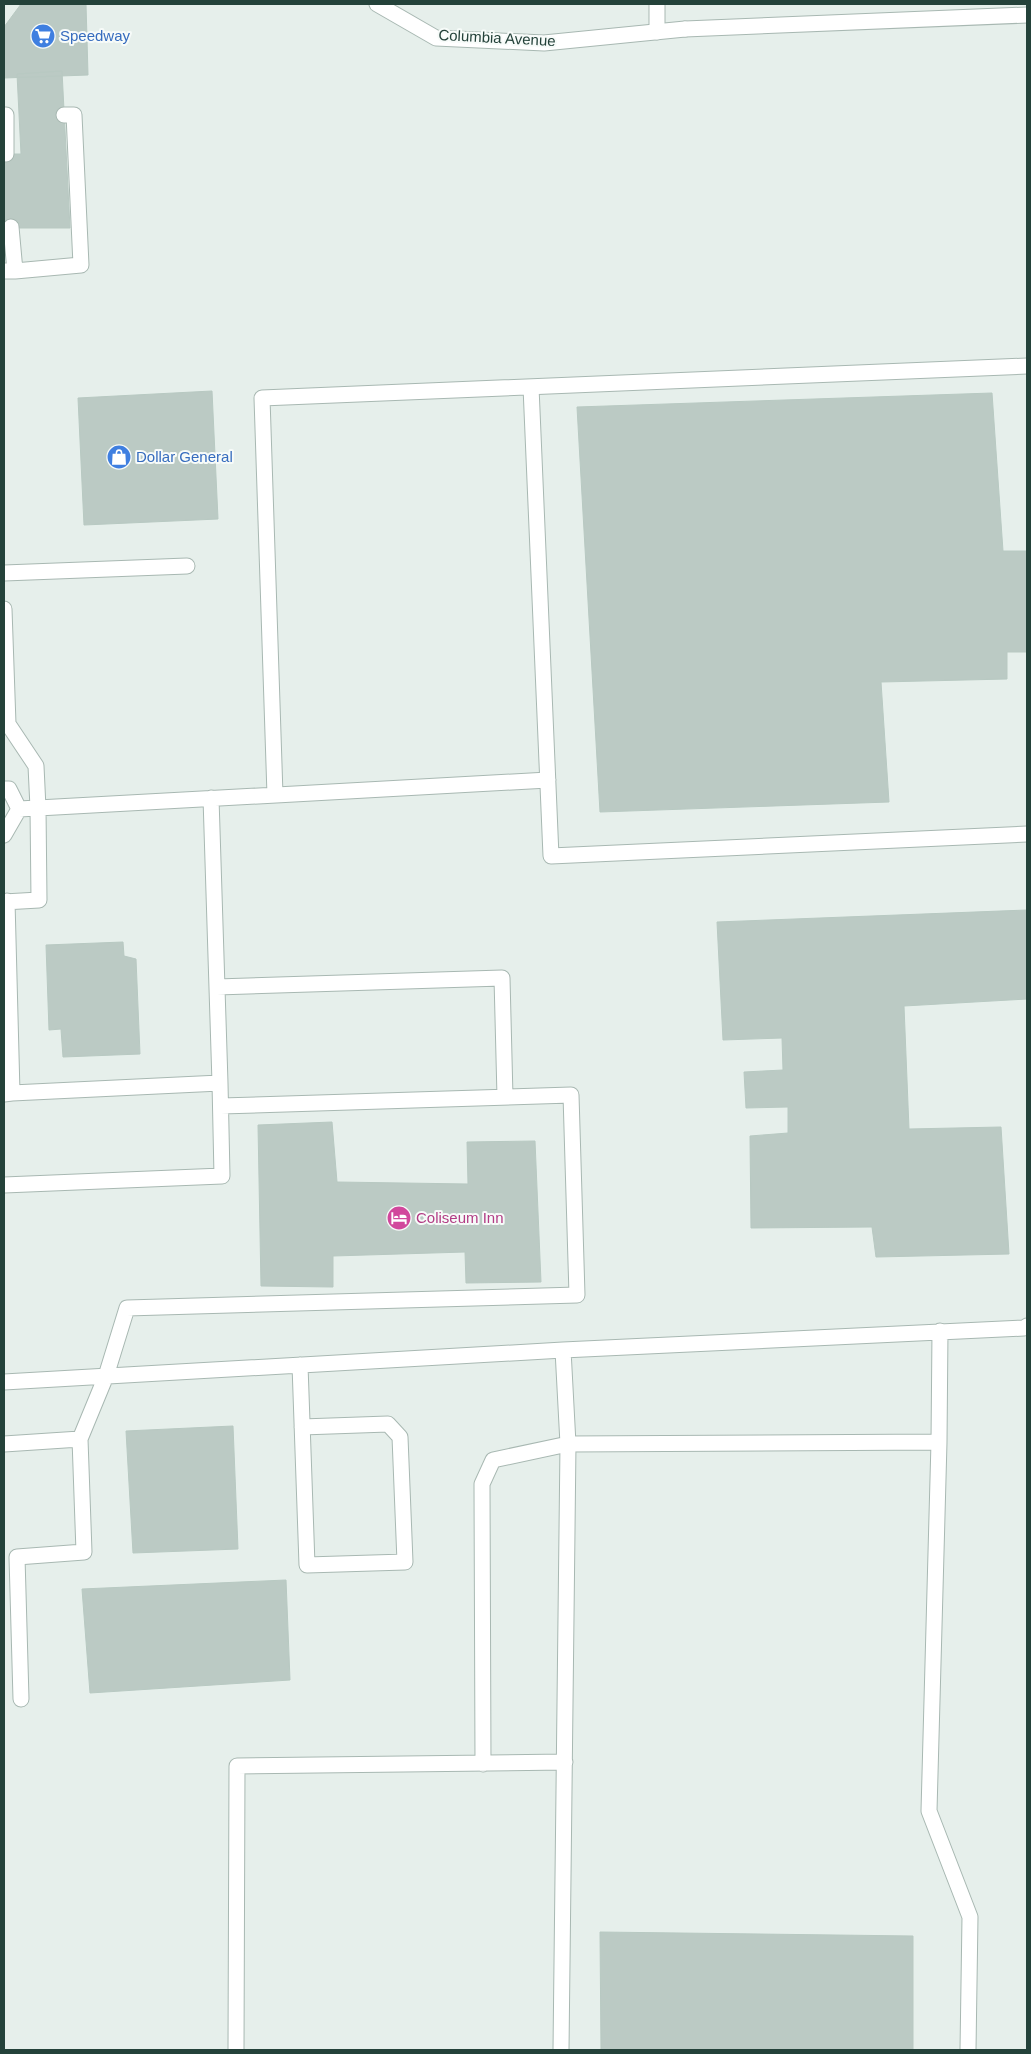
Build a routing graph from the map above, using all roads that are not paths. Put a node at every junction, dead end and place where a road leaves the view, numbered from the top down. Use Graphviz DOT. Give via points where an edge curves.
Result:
graph roads {
  1 [pos="377,4"];
  2 [pos="657,4"];
  3 [pos="1027,15"];
  4 [pos="657,32"];
  5 [pos="9,115"];
  6 [pos="64,115"];
  7 [pos="6,154"];
  8 [pos="11,227"];
  9 [pos="9,271"];
  10 [pos="1027,366"];
  11 [pos="531,387"];
  12 [pos="188,566"];
  13 [pos="4,573"];
  14 [pos="4,609"];
  15 [pos="548,780"];
  16 [pos="4,789"];
  17 [pos="275,795"];
  18 [pos="211,798"];
  19 [pos="19,808"];
  20 [pos="38,808"];
  21 [pos="1027,834"];
  22 [pos="4,835"];
  23 [pos="6,902"];
  24 [pos="217,988"];
  25 [pos="220,1083"];
  26 [pos="8,1093"];
  27 [pos="505,1097"];
  28 [pos="221,1106"];
  29 [pos="4,1185"];
  30 [pos="1027,1326"];
  31 [pos="940,1332"];
  32 [pos="563,1350"];
  33 [pos="300,1364"];
  34 [pos="106,1376"];
  35 [pos="4,1382"];
  36 [pos="302,1427"];
  37 [pos="80,1439"];
  38 [pos="939,1442"];
  39 [pos="4,1444"];
  40 [pos="568,1444"];
  41 [pos="10,1558"];
  42 [pos="21,1700"];
  43 [pos="564,1762"];
  44 [pos="483,1764"];
  45 [pos="236,2050"];
  46 [pos="561,2050"];
  47 [pos="968,2050"];
  1 -- 4 [label="street, Columbia Avenue" via="436,38 544,43"];
  2 -- 4 [label="street"];
  3 -- 4 [label="street, Columbia Avenue"];
  5 -- 7 [label="street"];
  6 -- 9 [label="street" via="74,115 81,265"];
  8 -- 9 [label="street"];
  10 -- 11 [label="street"];
  11 -- 15 [label="street"];
  11 -- 17 [label="street" via="262,398"];
  12 -- 13 [label="street"];
  14 -- 20 [label="street" via="8,724 36,766"];
  15 -- 17 [label="street"];
  15 -- 21 [label="street" via="551,856"];
  16 -- 19 [label="street" via="9,789"];
  17 -- 18 [label="street"];
  18 -- 20 [label="street"];
  18 -- 24 [label="street"];
  19 -- 20 [label="street"];
  19 -- 22 [label="street"];
  20 -- 23 [label="street" via="39,900"];
  23 -- 26 [label="street"];
  24 -- 25 [label="street"];
  24 -- 27 [label="street" via="502,978"];
  25 -- 26 [label="street"];
  25 -- 28 [label="street"];
  27 -- 28 [label="street"];
  27 -- 34 [label="street" via="571,1095 577,1295 127,1308"];
  28 -- 29 [label="street" via="222,1176"];
  30 -- 31 [label="street"];
  31 -- 32 [label="street"];
  31 -- 38 [label="street"];
  32 -- 33 [label="street"];
  32 -- 40 [label="street"];
  33 -- 34 [label="street"];
  33 -- 36 [label="street"];
  34 -- 35 [label="street"];
  34 -- 37 [label="street"];
  36 -- 36 [label="street" via="307,1565 405,1562 400,1437 388,1424"];
  37 -- 39 [label="street"];
  37 -- 41 [label="street" via="84,1552"];
  38 -- 40 [label="street"];
  38 -- 47 [label="street" via="929,1810 970,1917"];
  40 -- 43 [label="street"];
  40 -- 44 [label="street" via="493,1460 482,1484"];
  41 -- 42 [label="street"];
  43 -- 44 [label="street"];
  43 -- 46 [label="street"];
  44 -- 45 [label="street" via="237,1766"];
}
